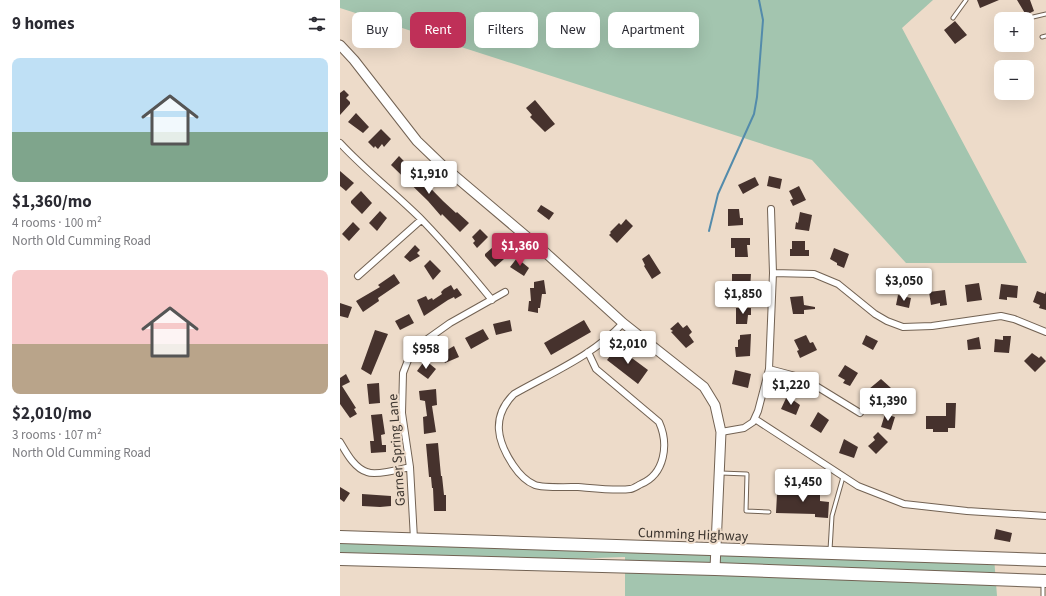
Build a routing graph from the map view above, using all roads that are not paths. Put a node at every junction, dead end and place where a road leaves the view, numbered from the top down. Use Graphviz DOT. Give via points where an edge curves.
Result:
graph roads {
  1 [pos="966,0"];
  2 [pos="1046,14"];
  3 [pos="1034,17"];
  4 [pos="953,18"];
  5 [pos="1046,36"];
  6 [pos="1042,37"];
  7 [pos="340,45"];
  8 [pos="340,143"];
  9 [pos="771,209"];
  10 [pos="421,220"];
  11 [pos="773,273"];
  12 [pos="358,276"];
  13 [pos="505,292"];
  14 [pos="492,300"];
  15 [pos="623,323"];
  16 [pos="1046,332"];
  17 [pos="588,352"];
  18 [pos="769,369"];
  19 [pos="860,413"];
  20 [pos="755,419"];
  21 [pos="721,432"];
  22 [pos="340,442"];
  23 [pos="410,466"];
  24 [pos="719,473"];
  25 [pos="843,477"];
  26 [pos="769,512"];
  27 [pos="1046,516"];
  28 [pos="340,537"];
  29 [pos="414,539"];
  30 [pos="715,550"];
  31 [pos="829,554"];
  32 [pos="340,559"];
  33 [pos="1046,560"];
  34 [pos="715,569"];
  35 [pos="1045,581"];
  36 [pos="1044,596"];
  1 -- 4 [label="lane"];
  2 -- 3 [label="lane"];
  5 -- 6 [label="lane"];
  7 -- 15 [label="street" via="417,141"];
  8 -- 10 [label="street"];
  9 -- 11 [label="street"];
  10 -- 12 [label="street"];
  10 -- 14 [label="street" via="446,244"];
  11 -- 16 [label="street" via="814,274 838,284 875,314 903,327 932,326 1001,316"];
  11 -- 18 [label="street"];
  13 -- 14 [label="street, Garner Spring Lane"];
  14 -- 23 [label="street, Garner Spring Lane" via="450,323 412,350 403,373 402,413"];
  15 -- 17 [label="street" via="609,338"];
  15 -- 21 [label="street" via="704,387 715,405"];
  17 -- 17 [label="street" via="514,394 505,403 499,421 498,436 506,454 522,477 536,486 630,489 648,481 663,460 665,442 659,422 596,369"];
  18 -- 19 [label="street" via="803,378"];
  18 -- 20 [label="street"];
  20 -- 21 [label="street" via="744,428"];
  20 -- 25 [label="street"];
  21 -- 24 [label="street"];
  22 -- 23 [label="street" via="350,460 367,472 387,472"];
  23 -- 29 [label="street, Garner Spring Lane"];
  24 -- 26 [label="lane" via="747,474 746,511"];
  24 -- 30 [label="street"];
  25 -- 27 [label="street" via="864,489 904,504"];
  25 -- 31 [label="lane" via="832,516"];
  28 -- 29 [label="highway, Cumming Highway"];
  29 -- 30 [label="highway, Cumming Highway"];
  30 -- 31 [label="highway, Cumming Highway"];
  30 -- 34 [label="street"];
  31 -- 33 [label="highway, Cumming Highway"];
  32 -- 34 [label="highway"];
  34 -- 35 [label="highway"];
  35 -- 36 [label="lane"];
}
